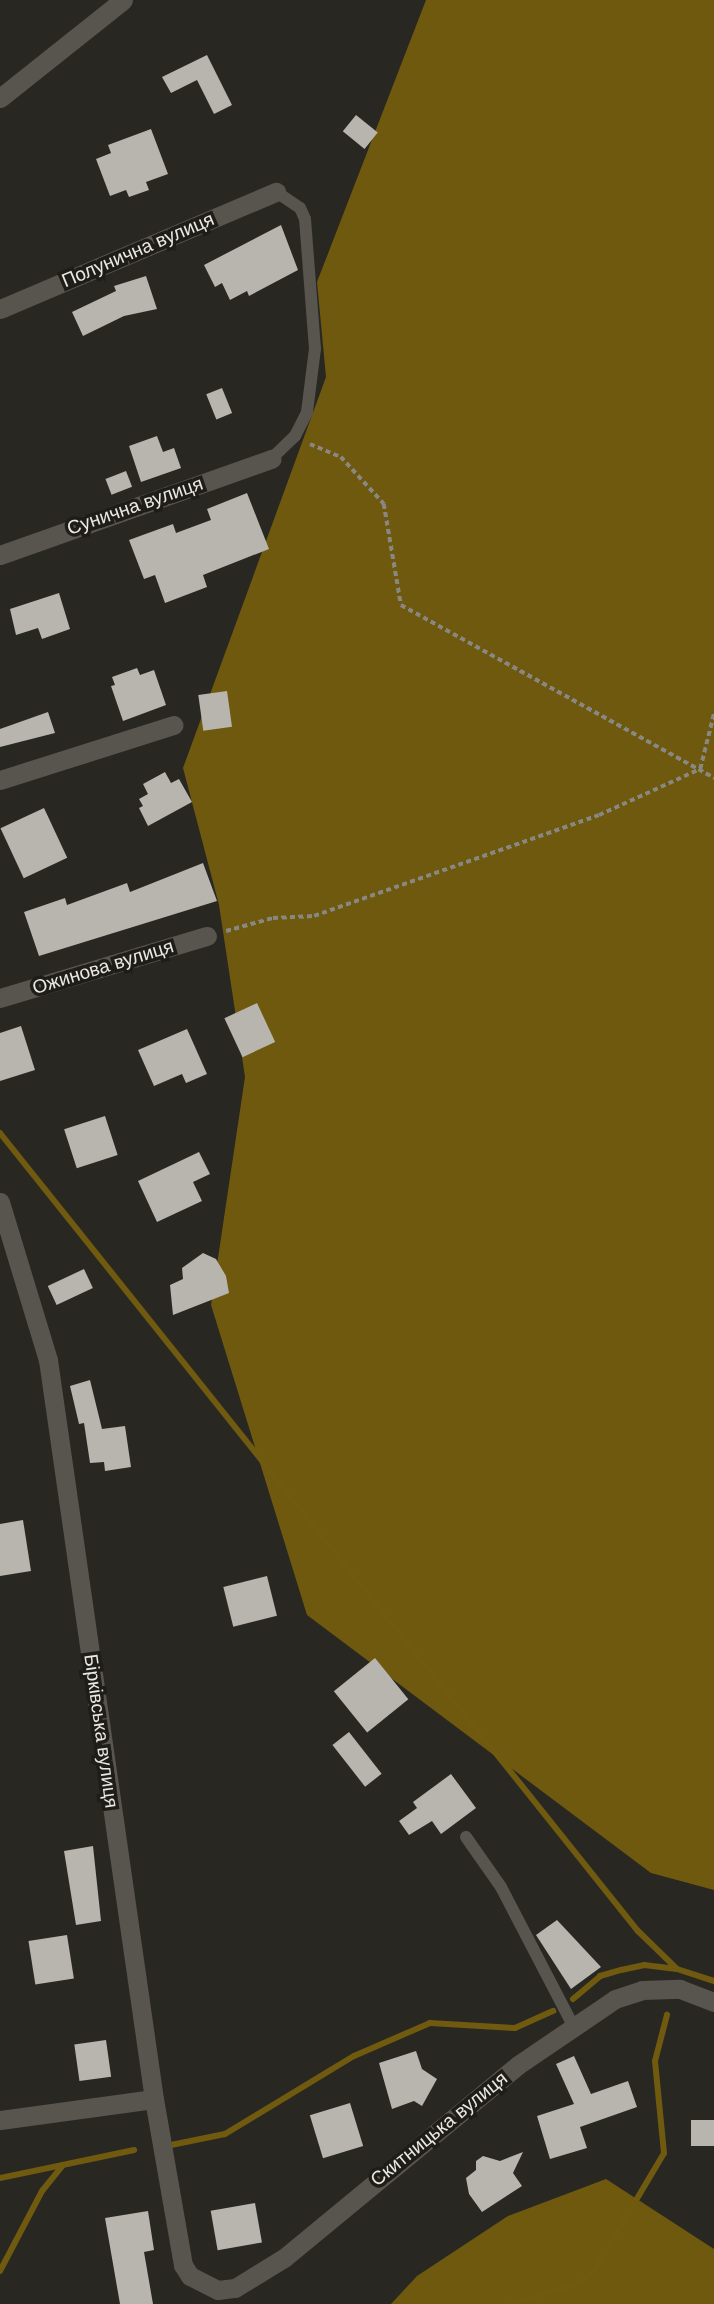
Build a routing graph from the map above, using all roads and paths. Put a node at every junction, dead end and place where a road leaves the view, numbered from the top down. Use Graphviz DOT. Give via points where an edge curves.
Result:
graph roads {
  1 [pos="123,0"];
  2 [pos="0,98"];
  3 [pos="276,192"];
  4 [pos="0,309"];
  5 [pos="295,436"];
  6 [pos="271,459"];
  7 [pos="0,555"];
  8 [pos="714,713"];
  9 [pos="173,725"];
  10 [pos="700,769"];
  11 [pos="714,778"];
  12 [pos="0,780"];
  13 [pos="206,936"];
  14 [pos="0,998"];
  15 [pos="0,1202"];
  16 [pos="466,1837"];
  17 [pos="714,2002"];
  18 [pos="574,2027"];
  19 [pos="154,2099"];
  20 [pos="0,2120"];
  21 [pos="183,2265"];
  1 -- 2 [label="street"];
  3 -- 4 [label="street, Полунична вулиця"];
  3 -- 5 [label="lane" via="300,208 305,219 313,303 314,379 307,412"];
  5 -- 6 [label="lane"];
  5 -- 10 [label="path" via="341,457 384,504 401,606"];
  6 -- 7 [label="street, Сунична вулиця"];
  8 -- 10 [label="path"];
  9 -- 12 [label="street"];
  10 -- 11 [label="path"];
  10 -- 13 [label="path" via="599,815 314,916 273,918"];
  13 -- 14 [label="street, Ожинова вулиця"];
  15 -- 19 [label="street, Бірківська вулиця" via="48,1360"];
  16 -- 18 [label="lane" via="500,1887"];
  17 -- 18 [label="street, Скитницька вулиця" via="680,1989 642,1990 615,1999"];
  18 -- 21 [label="street, Скитницька вулиця" via="496,2083 284,2258 235,2288 203,2286"];
  19 -- 20 [label="street"];
  19 -- 21 [label="street, Бірківська вулиця"];
}
